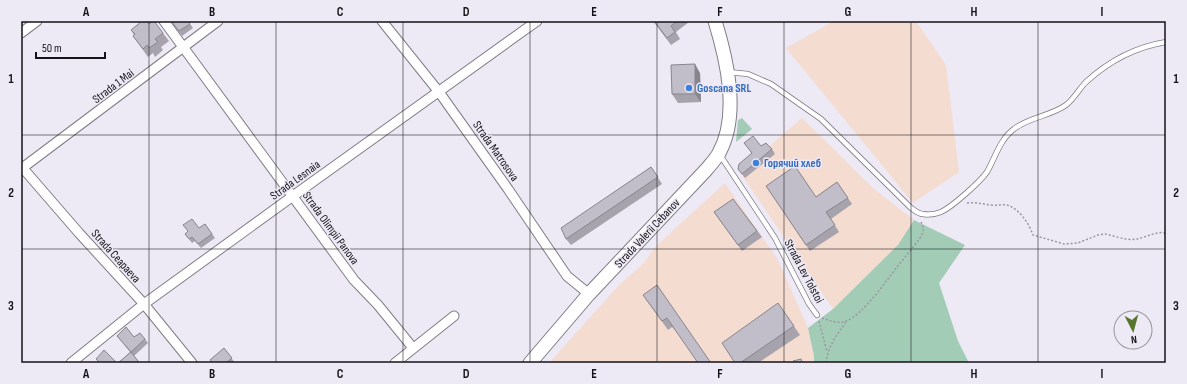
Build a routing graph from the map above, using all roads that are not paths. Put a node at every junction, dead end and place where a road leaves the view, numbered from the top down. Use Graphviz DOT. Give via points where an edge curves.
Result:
graph roads {
  1 [pos="37,21"];
  2 [pos="164,21"];
  3 [pos="218,21"];
  4 [pos="382,21"];
  5 [pos="537,21"];
  6 [pos="715,21"];
  7 [pos="21,33"];
  8 [pos="1166,42"];
  9 [pos="184,47"];
  10 [pos="727,72"];
  11 [pos="439,92"];
  12 [pos="719,154"];
  13 [pos="22,168"];
  14 [pos="293,196"];
  15 [pos="589,294"];
  16 [pos="144,304"];
  17 [pos="817,315"];
  18 [pos="454,316"];
  19 [pos="413,348"];
  20 [pos="71,363"];
  21 [pos="192,363"];
  22 [pos="395,363"];
  23 [pos="530,363"];
  1 -- 7 [label="street"];
  2 -- 9 [label="street, Strada Olimpii Panova"];
  3 -- 9 [label="street, Strada 1 Mai"];
  4 -- 11 [label="street, Strada Matrosova"];
  5 -- 11 [label="street, Strada Lesnaia"];
  6 -- 10 [label="street, Strada Valerii Cebanov"];
  8 -- 10 [label="lane" via="1129,52 1086,82 1066,106 1014,129 1006,136 985,174 941,212 922,214 910,208 821,119 760,78"];
  9 -- 13 [label="street, Strada 1 Mai"];
  9 -- 14 [label="street, Strada Olimpii Panova"];
  10 -- 12 [label="street, Strada Valerii Cebanov" via="730,87 728,130"];
  11 -- 14 [label="street, Strada Lesnaia"];
  11 -- 15 [label="street, Strada Matrosova" via="567,276"];
  12 -- 15 [label="street, Strada Valerii Cebanov"];
  12 -- 17 [label="lane, Strada Lev Tolstoi" via="775,238"];
  13 -- 16 [label="street, Strada Ceapaeva"];
  14 -- 16 [label="street, Strada Lesnaia"];
  14 -- 19 [label="street, Strada Olimpii Panova" via="354,280"];
  15 -- 23 [label="street, Strada Valerii Cebanov"];
  16 -- 20 [label="street, Strada Lesnaia"];
  16 -- 21 [label="street, Strada Ceapaeva"];
  18 -- 19 [label="street"];
  19 -- 22 [label="street"];
}
